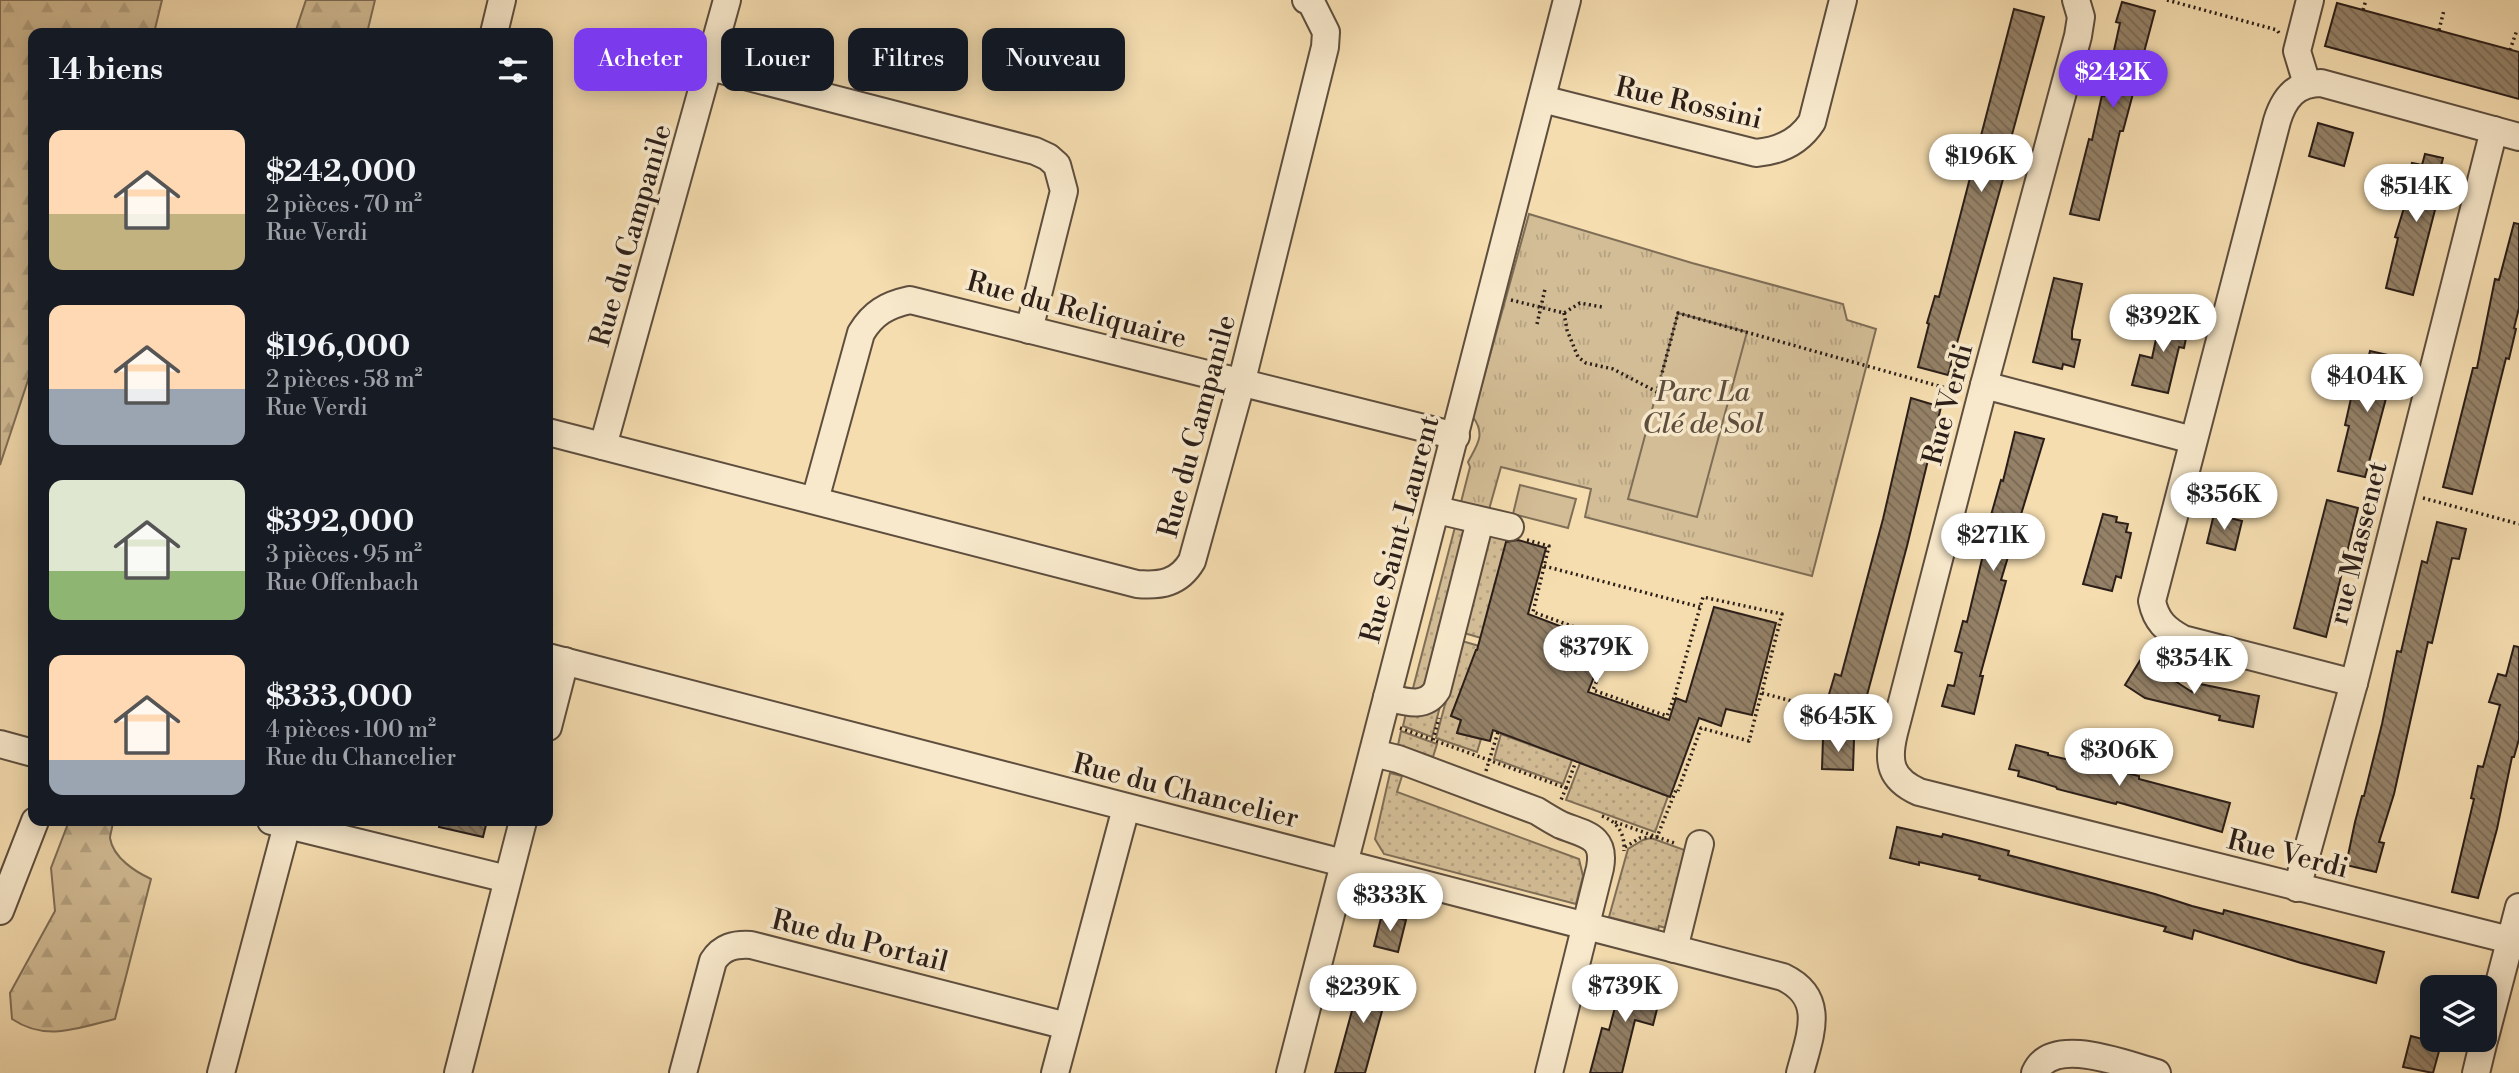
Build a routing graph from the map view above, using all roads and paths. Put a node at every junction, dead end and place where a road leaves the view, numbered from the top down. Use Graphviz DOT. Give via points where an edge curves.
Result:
graph roads {
  1 [pos="502,0"];
  2 [pos="727,0"];
  3 [pos="1306,0"];
  4 [pos="1567,0"];
  5 [pos="1843,0"];
  6 [pos="2076,0"];
  7 [pos="2167,0"];
  8 [pos="2310,0"];
  9 [pos="2366,0"];
  10 [pos="2363,10"];
  11 [pos="2444,10"];
  12 [pos="495,28"];
  13 [pos="2439,30"];
  14 [pos="2517,30"];
  15 [pos="2283,41"];
  16 [pos="2510,50"];
  17 [pos="710,67"];
  18 [pos="2307,84"];
  19 [pos="1542,99"];
  20 [pos="2507,134"];
  21 [pos="1545,289"];
  22 [pos="1506,299"];
  23 [pos="1602,307"];
  24 [pos="1541,308"];
  25 [pos="1564,313"];
  26 [pos="1537,324"];
  27 [pos="1029,330"];
  28 [pos="1241,384"];
  29 [pos="1975,390"];
  30 [pos="553,433"];
  31 [pos="1457,436"];
  32 [pos="2193,440"];
  33 [pos="603,446"];
  34 [pos="2414,495"];
  35 [pos="815,500"];
  36 [pos="1437,510"];
  37 [pos="1480,521"];
  38 [pos="2519,524"];
  39 [pos="1518,533"];
  40 [pos="1545,566"];
  41 [pos="1700,607"];
  42 [pos="556,659"];
  43 [pos="2354,683"];
  44 [pos="553,684"];
  45 [pos="1761,693"];
  46 [pos="1387,697"];
  47 [pos="1882,725"];
  48 [pos="1498,732"];
  49 [pos="0,744"];
  50 [pos="28,752"];
  51 [pos="1373,753"];
  52 [pos="1490,760"];
  53 [pos="1576,761"];
  54 [pos="1566,788"];
  55 [pos="1126,808"];
  56 [pos="1613,821"];
  57 [pos="33,826"];
  58 [pos="278,826"];
  59 [pos="291,826"];
  60 [pos="522,826"];
  61 [pos="1657,837"];
  62 [pos="1690,844"];
  63 [pos="1625,847"];
  64 [pos="1344,863"];
  65 [pos="507,880"];
  66 [pos="2297,888"];
  67 [pos="2519,907"];
  68 [pos="0,911"];
  69 [pos="1587,928"];
  70 [pos="2510,940"];
  71 [pos="1674,949"];
  72 [pos="2497,991"];
  73 [pos="1067,1026"];
  74 [pos="2481,1052"];
  75 [pos="221,1073"];
  76 [pos="458,1073"];
  77 [pos="683,1073"];
  78 [pos="1055,1073"];
  79 [pos="1290,1073"];
  80 [pos="1549,1073"];
  81 [pos="1800,1073"];
  82 [pos="2035,1073"];
  83 [pos="2157,1073"];
  84 [pos="2476,1073"];
  1 -- 12 [label="street"];
  2 -- 17 [label="street, Rue du Campanile"];
  3 -- 28 [label="street, Rue du Campanile" via="1326,32 1325,47"];
  4 -- 19 [label="street, Rue Saint-Laurent"];
  5 -- 19 [label="street, Rue Rossini" via="1812,122 1803,136 1772,152 1756,153"];
  6 -- 29 [label="street, Rue Verdi" via="2081,17 2078,36"];
  7 -- 15 [label="path" via="2277,30"];
  8 -- 18 [label="street" via="2297,51"];
  9 -- 10 [label="path"];
  11 -- 13 [label="path"];
  14 -- 16 [label="path"];
  17 -- 27 [label="street" via="1048,157 1057,165 1064,191"];
  17 -- 33 [label="street, Rue du Campanile"];
  18 -- 20 [label="street" via="2321,83"];
  18 -- 32 [label="street" via="2291,93 2281,108"];
  19 -- 31 [label="street, Rue Saint-Laurent"];
  20 -- 43 [label="street, rue Massenet"];
  21 -- 24 [label="path"];
  22 -- 24 [label="path"];
  23 -- 25 [label="path" via="1580,303"];
  24 -- 25 [label="path"];
  24 -- 26 [label="path"];
  25 -- 29 [label="path" via="1578,357 1657,392 1678,313"];
  27 -- 28 [label="street, Rue du Reliquaire"];
  27 -- 35 [label="street, Rue du Reliquaire" via="910,300 870,319 861,333"];
  28 -- 31 [label="street, Rue du Reliquaire"];
  28 -- 35 [label="street, Rue du Campanile" via="1192,561 1184,573 1158,586"];
  29 -- 32 [label="street"];
  29 -- 66 [label="street, Rue Verdi" via="1891,747 1892,768 1898,778 1919,792"];
  30 -- 33 [label="street, Rue du Campanile"];
  31 -- 36 [label="street, Rue Saint-Laurent"];
  32 -- 43 [label="street" via="2154,588 2152,601 2160,622 2183,639"];
  33 -- 35 [label="street, Rue du Campanile"];
  34 -- 38 [label="path"];
  36 -- 37 [label="street"];
  36 -- 46 [label="street, Rue Saint-Laurent"];
  37 -- 39 [label="street"];
  37 -- 46 [label="street" via="1437,690 1417,703"];
  39 -- 40 [label="path" via="1549,546"];
  40 -- 41 [label="path"];
  40 -- 41 [label="path" via="1533,612 1613,641 1593,690 1667,716"];
  41 -- 45 [label="path" via="1703,597 1782,614"];
  42 -- 44 [label="street"];
  42 -- 55 [label="street, Rue du Chancelier"];
  43 -- 66 [label="street, rue Massenet"];
  45 -- 47 [label="path"];
  45 -- 61 [label="path" via="1749,741 1701,728"];
  46 -- 51 [label="street, Rue Saint-Laurent"];
  48 -- 52 [label="path"];
  49 -- 50 [label="street"];
  51 -- 64 [label="street, Rue Saint-Laurent"];
  51 -- 69 [label="street" via="1537,811 1594,838 1601,863"];
  53 -- 54 [label="path"];
  55 -- 64 [label="street, Rue du Chancelier"];
  55 -- 73 [label="street"];
  56 -- 61 [label="path"];
  57 -- 68 [label="street"];
  58 -- 75 [label="street"];
  59 -- 65 [label="street"];
  60 -- 65 [label="street"];
  61 -- 62 [label="path"];
  61 -- 63 [label="path" via="1640,838"];
  62 -- 71 [label="street"];
  64 -- 69 [label="street, Rue du Chancelier"];
  64 -- 79 [label="street, Rue Saint-Laurent"];
  65 -- 76 [label="street"];
  66 -- 70 [label="street, Rue Verdi"];
  67 -- 70 [label="street"];
  69 -- 71 [label="street, Rue du Chancelier"];
  69 -- 80 [label="street"];
  70 -- 72 [label="street"];
  71 -- 81 [label="street, Rue du Chancelier" via="1783,977 1805,993 1812,1013"];
  73 -- 77 [label="street, Rue du Portail" via="742,944 723,950 713,961"];
  73 -- 78 [label="street"];
  74 -- 84 [label="street"];
  82 -- 83 [label="street" via="2043,1060 2064,1053"];
}
